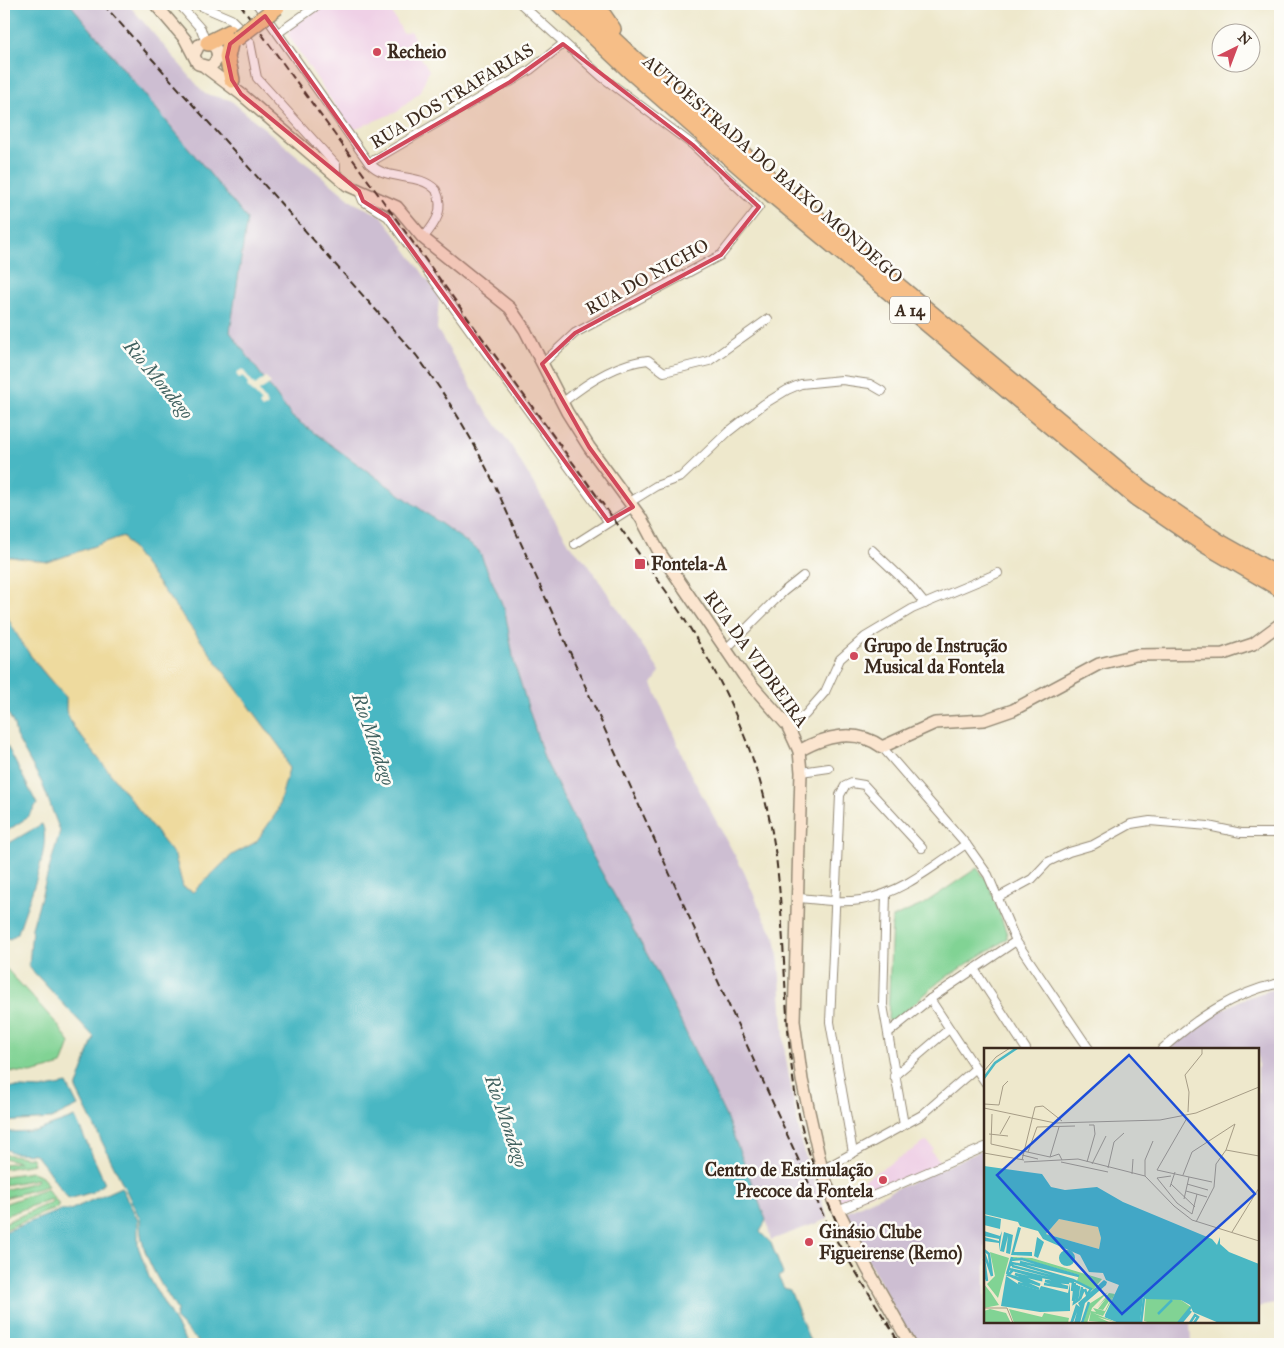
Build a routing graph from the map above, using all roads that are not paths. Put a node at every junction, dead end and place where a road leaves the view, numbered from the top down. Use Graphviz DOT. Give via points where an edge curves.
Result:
graph roads {
  1 [pos="155,4"];
  2 [pos="164,4"];
  3 [pos="179,4"];
  4 [pos="196,4"];
  5 [pos="257,4"];
  6 [pos="319,4"];
  7 [pos="521,4"];
  8 [pos="559,4"];
  9 [pos="576,4"];
  10 [pos="596,4"];
  11 [pos="276,5"];
  12 [pos="278,33"];
  13 [pos="232,39"];
  14 [pos="205,43"];
  15 [pos="563,44"];
  16 [pos="194,55"];
  17 [pos="217,57"];
  18 [pos="205,67"];
  19 [pos="232,80"];
  20 [pos="664,82"];
  21 [pos="241,94"];
  22 [pos="369,163"];
  23 [pos="334,174"];
  24 [pos="359,192"];
  25 [pos="423,238"];
  26 [pos="768,319"];
  27 [pos="542,364"];
  28 [pos="882,391"];
  29 [pos="562,403"];
  30 [pos="631,504"];
  31 [pos="608,521"];
  32 [pos="575,544"];
  33 [pos="872,550"];
  34 [pos="998,573"];
  35 [pos="803,576"];
  36 [pos="1280,576"];
  37 [pos="1280,589"];
  38 [pos="925,604"];
  39 [pos="1280,624"];
  40 [pos="726,649"];
  41 [pos="787,725"];
  42 [pos="882,747"];
  43 [pos="799,751"];
  44 [pos="830,768"];
  45 [pos="802,772"];
  46 [pos="1280,833"];
  47 [pos="966,844"];
  48 [pos="922,848"];
  49 [pos="886,894"];
  50 [pos="799,898"];
  51 [pos="997,898"];
  52 [pos="836,901"];
  53 [pos="1016,942"];
  54 [pos="974,969"];
  55 [pos="1280,983"];
  56 [pos="930,999"];
  57 [pos="949,1029"];
  58 [pos="888,1033"];
  59 [pos="1025,1048"];
  60 [pos="1088,1048"];
  61 [pos="1163,1048"];
  62 [pos="976,1068"];
  63 [pos="894,1076"];
  64 [pos="984,1080"];
  65 [pos="904,1124"];
  66 [pos="984,1147"];
  67 [pos="853,1153"];
  68 [pos="822,1170"];
  69 [pos="838,1212"];
  70 [pos="910,1344"];
  1 -- 16 [label="street" via="185,39"];
  2 -- 14 [label="street"];
  3 -- 14 [label="street" via="201,29"];
  4 -- 23 [label="street" via="231,20 242,30 250,42 257,78 336,165"];
  5 -- 12 [label="street"];
  6 -- 12 [label="street"];
  7 -- 15 [label="street"];
  8 -- 37 [label="highway, AUTOESTRADA DO BAIXO MONDEGO / A 14" via="764,188 1136,498 1205,545"];
  9 -- 20 [label="highway, AUTOESTRADA DO BAIXO MONDEGO / A 14"];
  10 -- 20 [label="highway" via="617,35"];
  11 -- 13 [label="highway"];
  12 -- 22 [label="street"];
  13 -- 14 [label="highway"];
  13 -- 17 [label="highway"];
  13 -- 19 [label="highway" via="227,57"];
  14 -- 16 [label="street" via="196,48"];
  14 -- 17 [label="street" via="214,46"];
  15 -- 22 [label="street, RUA DOS TRAFARIAS" via="510,82"];
  15 -- 27 [label="street, RUA DO NICHO" via="694,145 758,207 721,255 576,333"];
  16 -- 18 [label="street" via="198,64"];
  17 -- 18 [label="street" via="213,65"];
  17 -- 19 [label="street"];
  18 -- 21 [label="street"];
  19 -- 21 [label="street"];
  20 -- 36 [label="highway, AUTOESTRADA DO BAIXO MONDEGO / A 14" via="772,180 1142,489 1218,542"];
  21 -- 23 [label="street, RUA DA VIDREIRA"];
  22 -- 25 [label="street" via="382,173 419,179 436,190 440,211 434,226"];
  23 -- 24 [label="street, RUA DA VIDREIRA"];
  24 -- 25 [label="street, RUA DA VIDREIRA" via="392,204"];
  24 -- 31 [label="street" via="363,200 388,217"];
  25 -- 27 [label="street, RUA DA VIDREIRA" via="510,308"];
  26 -- 29 [label="street" via="709,361 664,372 648,360 634,361 582,387"];
  27 -- 29 [label="street, RUA DA VIDREIRA"];
  28 -- 30 [label="street" via="865,382 842,380 801,384 787,390 728,432 681,477 656,486"];
  29 -- 30 [label="street, RUA DA VIDREIRA" via="589,447"];
  30 -- 31 [label="street"];
  30 -- 40 [label="street, RUA DA VIDREIRA" via="658,550"];
  31 -- 32 [label="street"];
  33 -- 38 [label="street"];
  34 -- 38 [label="street"];
  35 -- 40 [label="street"];
  38 -- 41 [label="street" via="899,616 847,652 824,692 806,715"];
  39 -- 42 [label="street" via="1253,644 1223,654 1136,655 1100,664 1013,710 984,720 935,723"];
  40 -- 41 [label="street, RUA DA VIDREIRA" via="744,676"];
  41 -- 43 [label="street, RUA DA VIDREIRA"];
  42 -- 43 [label="street" via="870,738 849,735 818,741"];
  42 -- 47 [label="street"];
  43 -- 45 [label="street, RUA DA VIDREIRA"];
  44 -- 45 [label="street"];
  45 -- 50 [label="street, RUA DA VIDREIRA"];
  46 -- 51 [label="street" via="1241,833 1208,826 1150,821 1131,824 1093,845 1048,862 1032,878"];
  47 -- 49 [label="street"];
  47 -- 51 [label="street" via="988,875"];
  48 -- 52 [label="street" via="866,786 858,782 847,785 840,796"];
  49 -- 52 [label="street"];
  49 -- 58 [label="street" via="883,1005"];
  50 -- 52 [label="street"];
  50 -- 68 [label="street, RUA DA VIDREIRA" via="794,1022 802,1080"];
  51 -- 53 [label="street"];
  52 -- 67 [label="street" via="830,1022"];
  53 -- 54 [label="street"];
  53 -- 60 [label="street"];
  54 -- 56 [label="street"];
  54 -- 59 [label="street"];
  55 -- 61 [label="street" via="1223,1003 1189,1024"];
  56 -- 57 [label="street"];
  56 -- 58 [label="street"];
  57 -- 62 [label="street"];
  57 -- 63 [label="street"];
  58 -- 63 [label="street"];
  62 -- 64 [label="street"];
  62 -- 65 [label="street" via="922,1114"];
  63 -- 65 [label="street"];
  65 -- 67 [label="street"];
  66 -- 69 [label="street"];
  67 -- 68 [label="street"];
  68 -- 69 [label="street, RUA DA VIDREIRA"];
  69 -- 70 [label="street, RUA DA VIDREIRA"];
}
